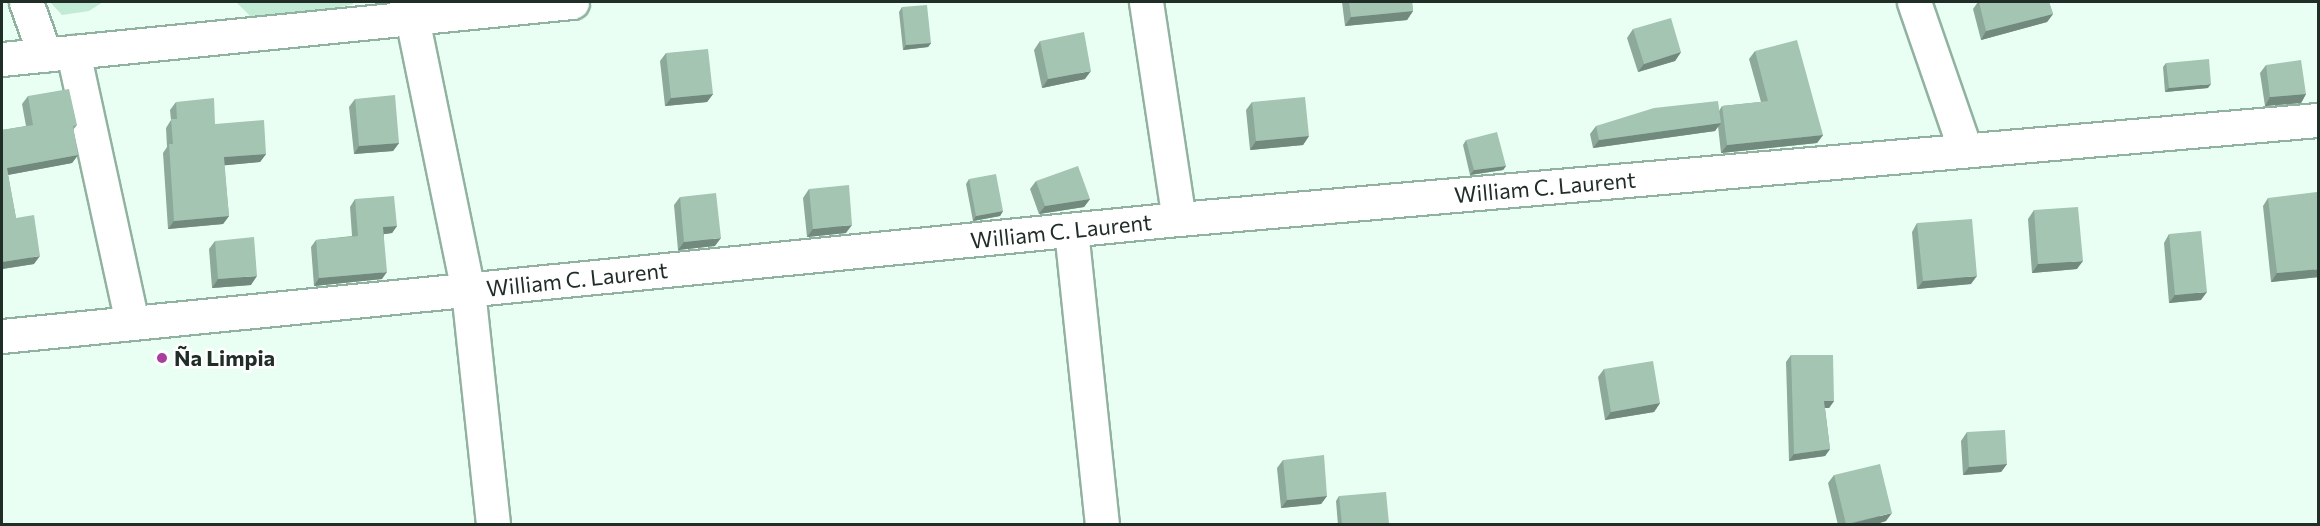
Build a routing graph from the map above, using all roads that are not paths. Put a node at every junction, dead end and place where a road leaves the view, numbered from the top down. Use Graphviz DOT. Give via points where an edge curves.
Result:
graph roads {
  1 [pos="26,2"];
  2 [pos="572,2"];
  3 [pos="1146,2"];
  4 [pos="1914,2"];
  5 [pos="409,10"];
  6 [pos="59,53"];
  7 [pos="2,59"];
  8 [pos="2319,120"];
  9 [pos="1965,150"];
  10 [pos="1179,219"];
  11 [pos="1071,230"];
  12 [pos="468,290"];
  13 [pos="132,323"];
  14 [pos="2,336"];
  15 [pos="493,525"];
  16 [pos="1102,525"];
  1 -- 6 [label="street"];
  2 -- 5 [label="street"];
  3 -- 10 [label="street"];
  4 -- 9 [label="street"];
  5 -- 6 [label="street"];
  5 -- 12 [label="street"];
  6 -- 7 [label="street"];
  6 -- 13 [label="street"];
  8 -- 9 [label="street, William C. Laurent"];
  9 -- 10 [label="street, William C. Laurent"];
  10 -- 11 [label="street, William C. Laurent"];
  11 -- 12 [label="street, William C. Laurent"];
  11 -- 16 [label="street"];
  12 -- 13 [label="street, William C. Laurent"];
  12 -- 15 [label="street"];
  13 -- 14 [label="street, William C. Laurent"];
}
